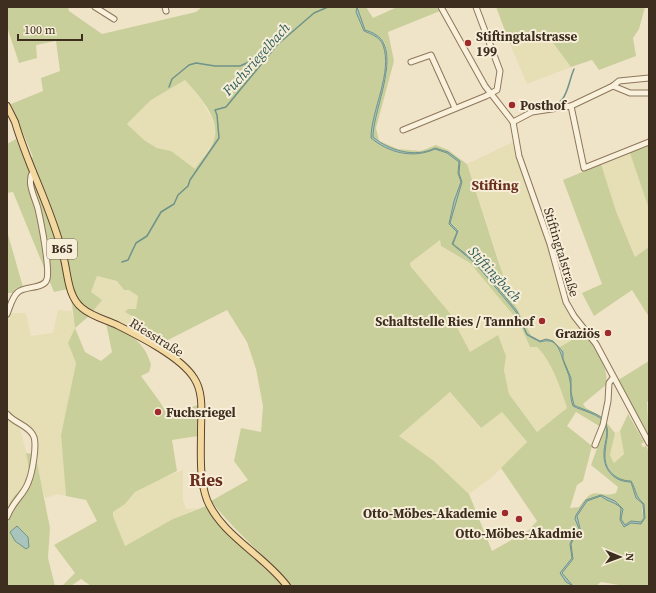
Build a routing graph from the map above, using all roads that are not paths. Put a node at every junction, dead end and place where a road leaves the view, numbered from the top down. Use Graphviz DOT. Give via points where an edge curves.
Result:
graph roads {
  1 [pos="96,7"];
  2 [pos="441,7"];
  3 [pos="476,7"];
  4 [pos="114,19"];
  5 [pos="411,62"];
  6 [pos="649,78"];
  7 [pos="613,86"];
  8 [pos="490,94"];
  9 [pos="649,94"];
  10 [pos="7,106"];
  11 [pos="571,106"];
  12 [pos="454,108"];
  13 [pos="513,122"];
  14 [pos="403,130"];
  15 [pos="649,142"];
  16 [pos="32,171"];
  17 [pos="7,314"];
  18 [pos="613,378"];
  19 [pos="7,414"];
  20 [pos="649,443"];
  21 [pos="595,445"];
  22 [pos="7,517"];
  23 [pos="287,586"];
  1 -- 4 [label="street"];
  2 -- 8 [label="street, Stiftingtalstraße"];
  3 -- 8 [label="street" via="500,71 498,86"];
  5 -- 12 [label="street" via="431,55"];
  6 -- 7 [label="street" via="619,81"];
  7 -- 9 [label="street" via="630,93"];
  7 -- 11 [label="street"];
  8 -- 12 [label="street"];
  8 -- 13 [label="street, Stiftingtalstraße"];
  10 -- 16 [label="main road, Riesstraße / B65"];
  11 -- 13 [label="street" via="540,110"];
  11 -- 15 [label="street" via="584,168"];
  12 -- 14 [label="street"];
  13 -- 18 [label="street, Stiftingtalstraße" via="519,156 550,244 566,302 596,344"];
  16 -- 17 [label="street" via="30,179 47,261 47,278 43,284 19,291"];
  16 -- 23 [label="main road, Riesstraße / B65" via="60,242 73,298 81,308 141,338 191,373 200,395 202,466 204,484 212,510 228,530"];
  18 -- 20 [label="street, Stiftingtalstraße"];
  18 -- 21 [label="street" via="609,383 603,425"];
  19 -- 22 [label="street" via="30,431 36,442 28,483 13,503"];
}
